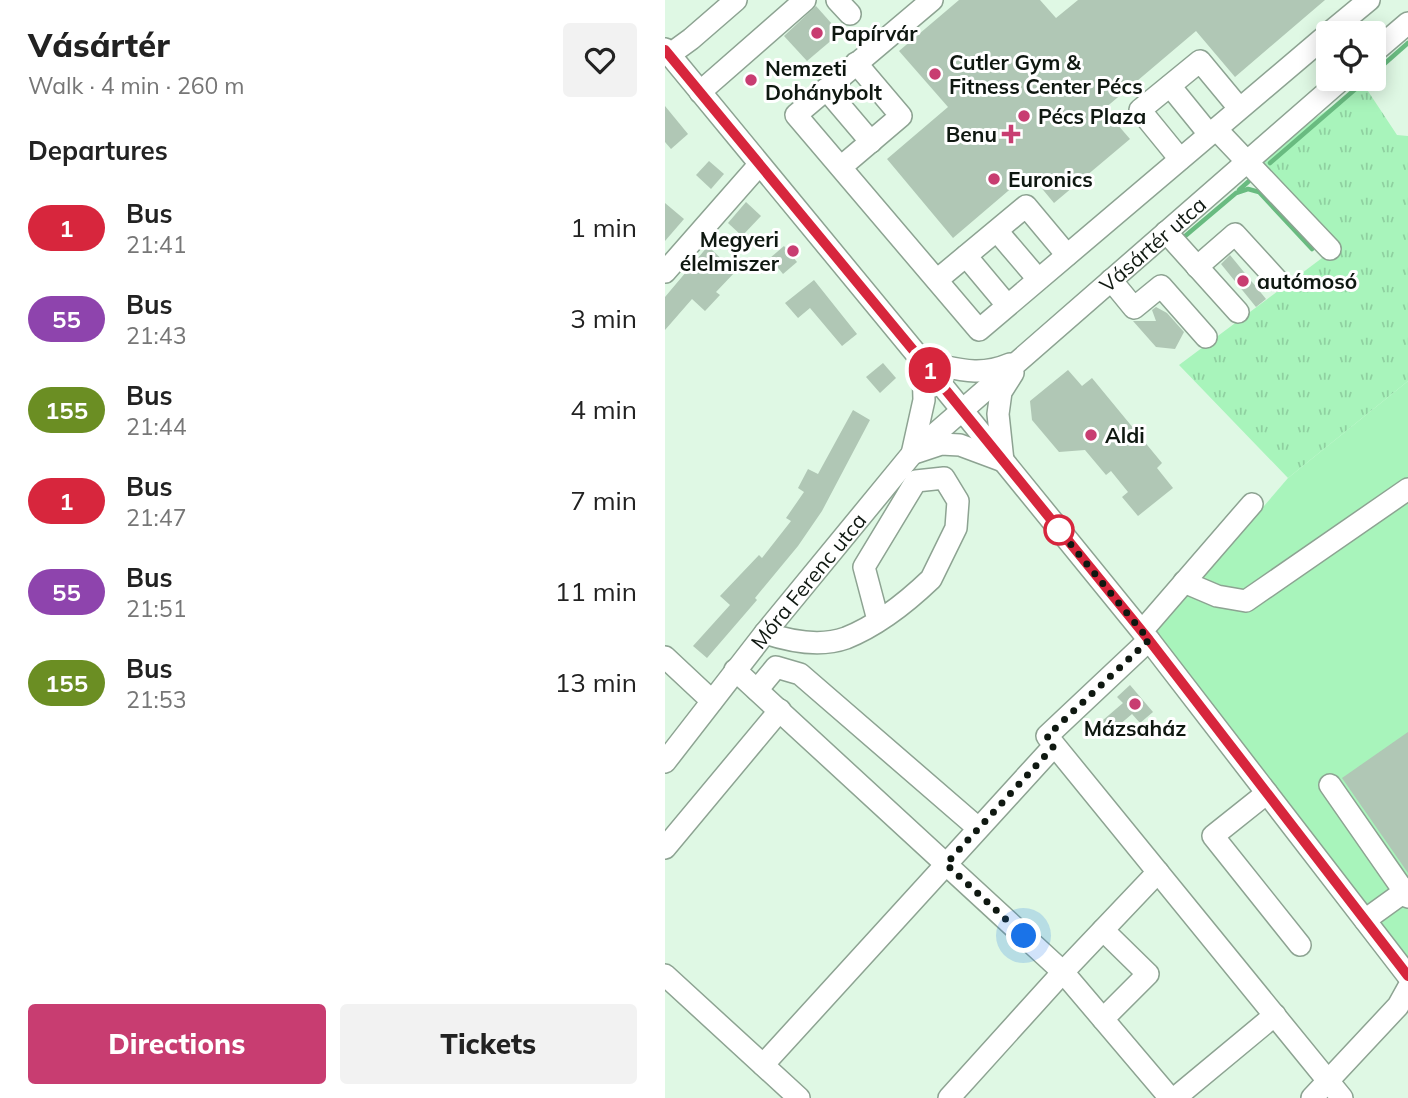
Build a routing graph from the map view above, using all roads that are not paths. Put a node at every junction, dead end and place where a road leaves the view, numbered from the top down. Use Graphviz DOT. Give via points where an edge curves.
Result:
graph roads {
  1 [pos="736,0"];
  2 [pos="805,0"];
  3 [pos="932,0"];
  4 [pos="1369,0"];
  5 [pos="1344,21"];
  6 [pos="1408,23"];
  7 [pos="1386,42"];
  8 [pos="1316,45"];
  9 [pos="667,52"];
  10 [pos="856,63"];
  11 [pos="1170,86"];
  12 [pos="826,89"];
  13 [pos="1328,91"];
  14 [pos="700,92"];
  15 [pos="1239,108"];
  16 [pos="1213,131"];
  17 [pos="871,142"];
  18 [pos="1180,159"];
  19 [pos="1246,161"];
  20 [pos="759,165"];
  21 [pos="841,167"];
  22 [pos="997,230"];
  23 [pos="1166,232"];
  24 [pos="1330,249"];
  25 [pos="1067,255"];
  26 [pos="966,256"];
  27 [pos="1197,267"];
  28 [pos="665,272"];
  29 [pos="1038,279"];
  30 [pos="937,280"];
  31 [pos="1111,280"];
  32 [pos="1277,280"];
  33 [pos="1007,305"];
  34 [pos="1238,313"];
  35 [pos="1206,337"];
  36 [pos="1021,359"];
  37 [pos="923,362"];
  38 [pos="961,410"];
  39 [pos="912,454"];
  40 [pos="1003,461"];
  41 [pos="1408,489"];
  42 [pos="1252,504"];
  43 [pos="1184,582"];
  44 [pos="878,620"];
  45 [pos="765,633"];
  46 [pos="1145,636"];
  47 [pos="665,657"];
  48 [pos="735,670"];
  49 [pos="757,690"];
  50 [pos="712,701"];
  51 [pos="780,710"];
  52 [pos="1054,746"];
  53 [pos="665,762"];
  54 [pos="1331,785"];
  55 [pos="1267,793"];
  56 [pos="978,828"];
  57 [pos="665,848"];
  58 [pos="946,864"];
  59 [pos="1158,872"];
  60 [pos="1407,893"];
  61 [pos="1365,920"];
  62 [pos="1103,930"];
  63 [pos="1300,945"];
  64 [pos="1063,972"];
  65 [pos="665,975"];
  66 [pos="1408,976"];
  67 [pos="1408,988"];
  68 [pos="1275,1015"];
  69 [pos="1103,1018"];
  70 [pos="763,1065"];
  71 [pos="1328,1080"];
  72 [pos="799,1098"];
  73 [pos="949,1098"];
  74 [pos="1173,1098"];
  75 [pos="1312,1098"];
  76 [pos="1342,1098"];
  1 -- 9 [label="street" via="691,39"];
  2 -- 14 [label="street"];
  3 -- 10 [label="street"];
  4 -- 5 [label="street"];
  6 -- 7 [label="street"];
  8 -- 15 [label="street"];
  9 -- 14 [label="street"];
  10 -- 12 [label="street"];
  10 -- 17 [label="street" via="901,116"];
  11 -- 15 [label="street" via="1200,61"];
  11 -- 16 [label="street"];
  11 -- 18 [label="street" via="1140,110"];
  12 -- 17 [label="street"];
  12 -- 21 [label="street" via="796,115"];
  13 -- 19 [label="street, Vásártér utca"];
  14 -- 20 [label="street"];
  15 -- 16 [label="street"];
  16 -- 18 [label="street"];
  16 -- 19 [label="street"];
  17 -- 21 [label="street"];
  18 -- 25 [label="street"];
  19 -- 23 [label="street, Vásártér utca"];
  19 -- 24 [label="street"];
  20 -- 28 [label="street"];
  20 -- 37 [label="street"];
  21 -- 30 [label="street"];
  22 -- 25 [label="street" via="1026,206"];
  22 -- 26 [label="street"];
  22 -- 29 [label="street"];
  23 -- 27 [label="street"];
  23 -- 31 [label="street, Vásártér utca"];
  25 -- 29 [label="street"];
  26 -- 30 [label="street"];
  26 -- 33 [label="street"];
  27 -- 32 [label="street" via="1235,234"];
  27 -- 34 [label="street"];
  29 -- 33 [label="street"];
  30 -- 33 [label="street" via="979,330"];
  31 -- 35 [label="street" via="1135,308 1161,286"];
  31 -- 36 [label="street, Vásártér utca"];
  36 -- 37 [label="street" via="993,371 977,372"];
  36 -- 38 [label="street, Vásártér utca"];
  36 -- 40 [label="street" via="1001,392 998,414"];
  37 -- 38 [label="street"];
  37 -- 39 [label="street" via="924,400"];
  38 -- 39 [label="street, Móra Ferenc utca"];
  38 -- 40 [label="street"];
  39 -- 40 [label="street" via="941,444 960,445"];
  39 -- 45 [label="street, Móra Ferenc utca"];
  40 -- 46 [label="street"];
  41 -- 43 [label="street" via="1246,601 1217,596"];
  42 -- 43 [label="street"];
  43 -- 46 [label="street"];
  44 -- 44 [label="street" via="931,579 956,528 958,501 944,478 916,481 864,567"];
  44 -- 45 [label="street" via="844,639 811,642"];
  45 -- 48 [label="street, Móra Ferenc utca"];
  46 -- 52 [label="street" via="1047,736"];
  46 -- 55 [label="street"];
  47 -- 50 [label="street"];
  48 -- 49 [label="street"];
  48 -- 50 [label="street, Móra Ferenc utca"];
  49 -- 51 [label="street"];
  49 -- 56 [label="street" via="776,667 800,674"];
  50 -- 53 [label="street, Móra Ferenc utca"];
  51 -- 57 [label="street"];
  51 -- 58 [label="street"];
  52 -- 56 [label="street"];
  52 -- 59 [label="street"];
  54 -- 60 [label="street"];
  55 -- 61 [label="street"];
  55 -- 63 [label="street" via="1213,836"];
  56 -- 58 [label="street"];
  58 -- 64 [label="street"];
  58 -- 70 [label="street"];
  59 -- 62 [label="street"];
  59 -- 68 [label="street"];
  60 -- 61 [label="street"];
  61 -- 66 [label="street"];
  62 -- 64 [label="street"];
  62 -- 69 [label="street" via="1148,974"];
  64 -- 69 [label="street"];
  64 -- 73 [label="street"];
  65 -- 70 [label="street"];
  67 -- 71 [label="street" via="1398,1006"];
  68 -- 71 [label="street"];
  68 -- 74 [label="street"];
  69 -- 74 [label="street"];
  70 -- 72 [label="street"];
  71 -- 75 [label="street"];
  71 -- 76 [label="street"];
}
